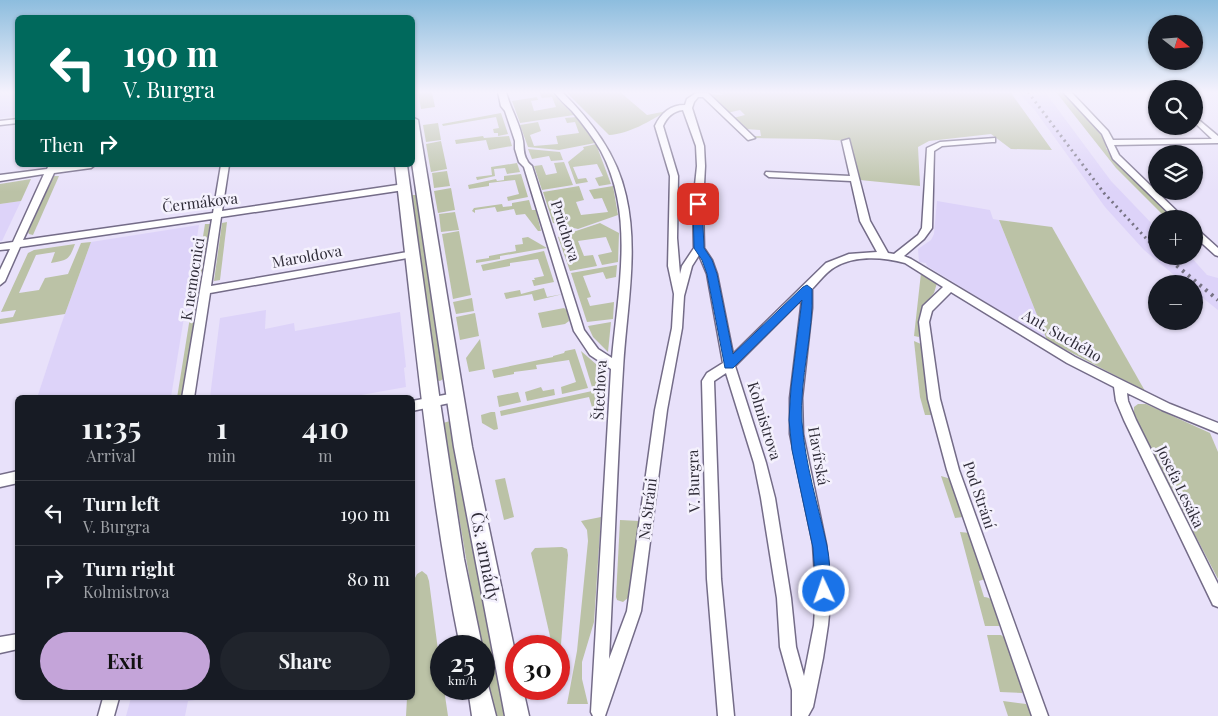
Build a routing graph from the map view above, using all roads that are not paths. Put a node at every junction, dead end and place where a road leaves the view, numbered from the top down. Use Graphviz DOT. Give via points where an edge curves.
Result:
graph roads {
  1 [pos="514,125"];
  2 [pos="589,125"];
  3 [pos="659,125"];
  4 [pos="693,125"];
  5 [pos="738,125"];
  6 [pos="1098,125"];
  7 [pos="1203,126"];
  8 [pos="415,134"];
  9 [pos="752,138"];
  10 [pos="992,140"];
  11 [pos="1218,140"];
  12 [pos="846,141"];
  13 [pos="1110,143"];
  14 [pos="64,167"];
  15 [pos="225,167"];
  16 [pos="401,167"];
  17 [pos="51,168"];
  18 [pos="769,174"];
  19 [pos="0,178"];
  20 [pos="855,179"];
  21 [pos="404,187"];
  22 [pos="1172,210"];
  23 [pos="218,216"];
  24 [pos="1203,239"];
  25 [pos="17,244"];
  26 [pos="0,247"];
  27 [pos="699,248"];
  28 [pos="1218,253"];
  29 [pos="413,254"];
  30 [pos="884,256"];
  31 [pos="897,257"];
  32 [pos="0,281"];
  33 [pos="950,287"];
  34 [pos="807,289"];
  35 [pos="206,290"];
  36 [pos="679,296"];
  37 [pos="729,365"];
  38 [pos="617,368"];
  39 [pos="1120,385"];
  40 [pos="188,395"];
  41 [pos="455,398"];
  42 [pos="422,404"];
  43 [pos="1218,428"];
  44 [pos="15,478"];
  45 [pos="0,481"];
  46 [pos="1218,600"];
  47 [pos="469,635"];
  48 [pos="15,642"];
  49 [pos="0,645"];
  50 [pos="110,700"];
  51 [pos="481,700"];
  52 [pos="598,714"];
  53 [pos="106,716"];
  54 [pos="484,716"];
  55 [pos="517,716"];
  56 [pos="726,716"];
  57 [pos="801,716"];
  58 [pos="1040,716"];
  1 -- 38 [label="street, Průchova" via="523,162 528,166 579,331 594,352"];
  2 -- 38 [label="street, Štechova" via="613,168 622,194 625,219 626,249"];
  3 -- 36 [label="street, Na Stráni" via="674,176 672,238"];
  4 -- 27 [label="street, Kolmistrova" via="701,157"];
  5 -- 9 [label="street"];
  6 -- 13 [label="street"];
  7 -- 11 [label="street"];
  8 -- 41 [label="main road, Čs. armády"];
  10 -- 31 [label="street" via="940,144 930,150 927,228"];
  11 -- 13 [label="street"];
  12 -- 20 [label="street"];
  13 -- 22 [label="street" via="1119,160"];
  14 -- 17 [label="street"];
  15 -- 23 [label="street, K nemocnici"];
  16 -- 21 [label="main road, Čs. armády"];
  17 -- 19 [label="street"];
  17 -- 25 [label="street"];
  18 -- 20 [label="street"];
  20 -- 30 [label="street" via="865,221"];
  21 -- 23 [label="street, Čermákova"];
  21 -- 29 [label="main road, Čs. armády"];
  23 -- 25 [label="street, Čermákova"];
  23 -- 35 [label="street, K nemocnici"];
  24 -- 28 [label="street"];
  25 -- 26 [label="street, Čermákova"];
  25 -- 32 [label="street"];
  27 -- 36 [label="street, Na Stráni" via="687,266"];
  27 -- 37 [label="street, Kolmistrova" via="712,274"];
  29 -- 35 [label="street, Maroldova"];
  29 -- 42 [label="main road, Čs. armády"];
  30 -- 31 [label="street"];
  30 -- 34 [label="street" via="839,260 826,268"];
  31 -- 33 [label="street, Ant. Suchého"];
  33 -- 39 [label="street, Ant. Suchého" via="1051,349"];
  33 -- 58 [label="street, Pod Strání" via="927,310 924,322 934,399 953,470"];
  34 -- 37 [label="street, V. Burgra"];
  34 -- 57 [label="street, Havířská" via="796,420 798,450 820,548 824,591 820,634"];
  35 -- 40 [label="street, K nemocnici"];
  36 -- 52 [label="street, Na Stráni" via="635,608"];
  37 -- 56 [label="street, V. Burgra" via="711,376 708,382 714,579"];
  37 -- 57 [label="street, Kolmistrova" via="768,498 784,598 788,647 800,690"];
  38 -- 52 [label="street, Štechova"];
  39 -- 43 [label="street, Ant. Suchého"];
  39 -- 46 [label="street, Josefa Lesáka" via="1130,420"];
  41 -- 42 [label="street"];
  41 -- 55 [label="main road, Čs. armády"];
  42 -- 47 [label="main road, Čs. armády"];
  44 -- 45 [label="street"];
  48 -- 49 [label="street"];
  50 -- 53 [label="street"];
  51 -- 54 [label="main road"];
}
